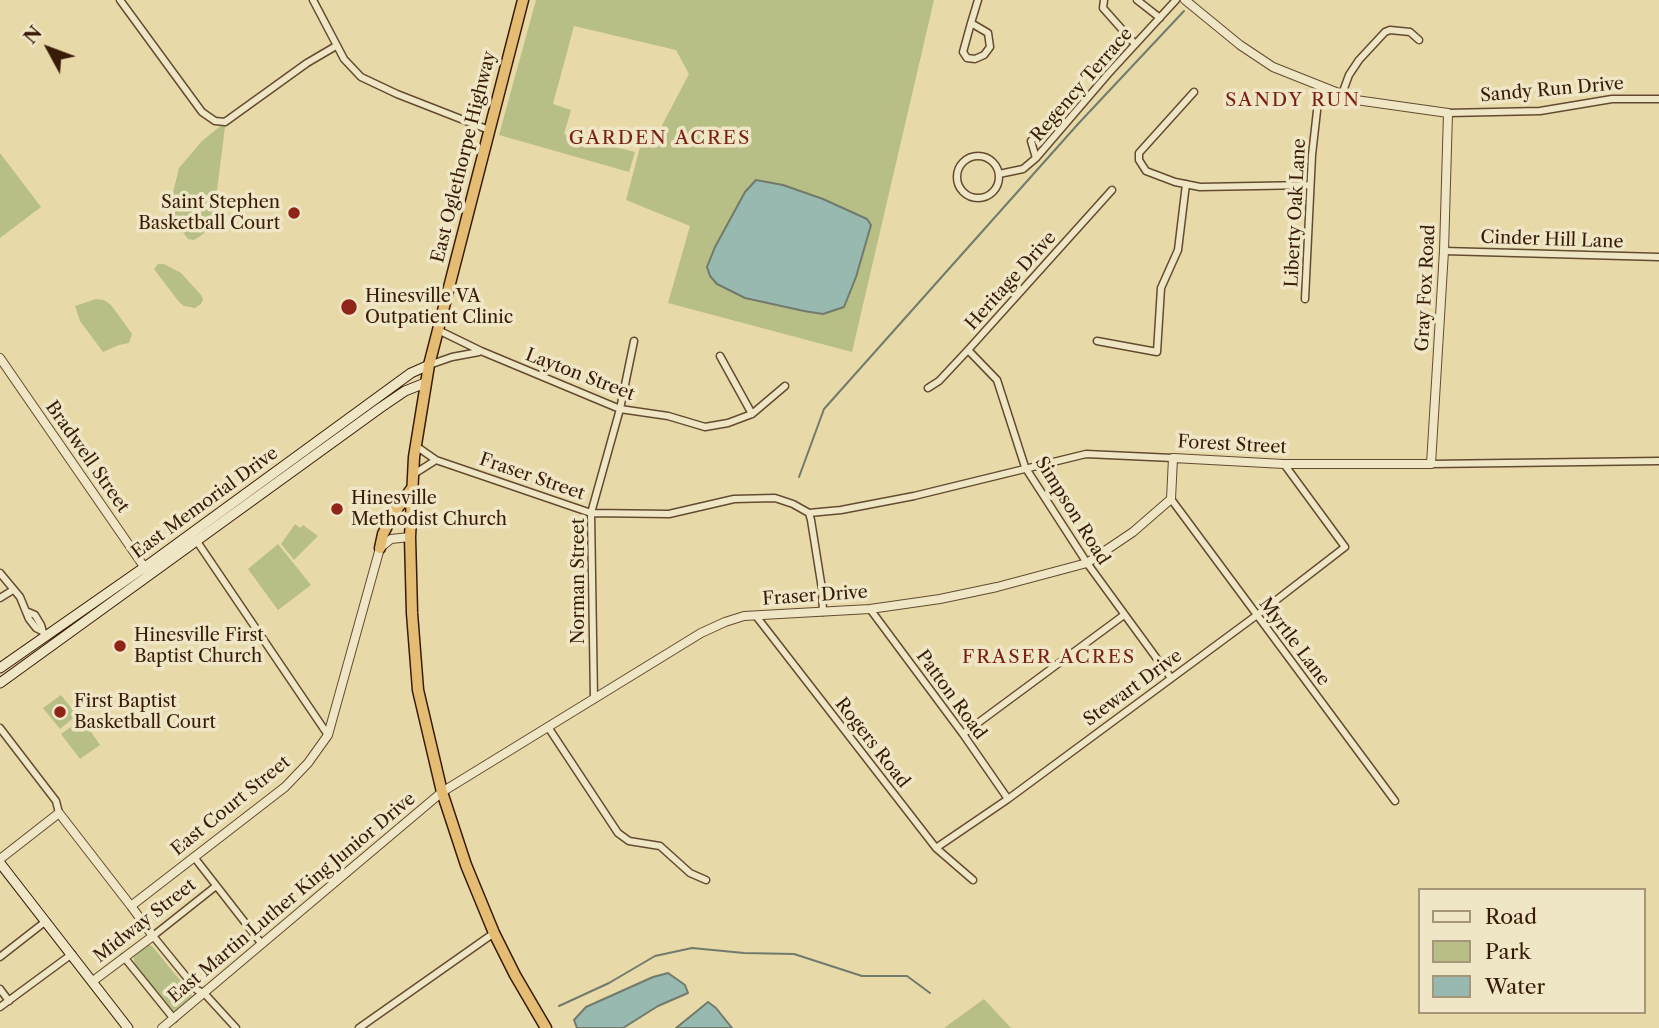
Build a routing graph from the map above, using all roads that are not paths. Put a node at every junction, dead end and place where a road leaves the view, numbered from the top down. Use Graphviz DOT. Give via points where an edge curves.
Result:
graph roads {
  1 [pos="120,0"];
  2 [pos="313,0"];
  3 [pos="323,0"];
  4 [pos="523,0"];
  5 [pos="978,0"];
  6 [pos="1104,0"];
  7 [pos="1138,0"];
  8 [pos="1176,0"];
  9 [pos="1185,0"];
  10 [pos="319,8"];
  11 [pos="1160,18"];
  12 [pos="971,23"];
  13 [pos="1419,40"];
  14 [pos="1136,44"];
  15 [pos="336,46"];
  16 [pos="1323,88"];
  17 [pos="1194,92"];
  18 [pos="1342,93"];
  19 [pos="1089,96"];
  20 [pos="1659,99"];
  21 [pos="1448,113"];
  22 [pos="489,130"];
  23 [pos="1036,158"];
  24 [pos="999,174"];
  25 [pos="1186,184"];
  26 [pos="1310,185"];
  27 [pos="1112,190"];
  28 [pos="1444,251"];
  29 [pos="1659,257"];
  30 [pos="1305,299"];
  31 [pos="438,330"];
  32 [pos="634,341"];
  33 [pos="1097,341"];
  34 [pos="968,350"];
  35 [pos="481,351"];
  36 [pos="720,356"];
  37 [pos="0,358"];
  38 [pos="429,365"];
  39 [pos="425,383"];
  40 [pos="785,386"];
  41 [pos="928,388"];
  42 [pos="620,408"];
  43 [pos="752,414"];
  44 [pos="416,446"];
  45 [pos="1172,458"];
  46 [pos="436,460"];
  47 [pos="1659,461"];
  48 [pos="1284,464"];
  49 [pos="1431,464"];
  50 [pos="1025,467"];
  51 [pos="413,474"];
  52 [pos="412,488"];
  53 [pos="1171,499"];
  54 [pos="592,513"];
  55 [pos="809,513"];
  56 [pos="194,536"];
  57 [pos="410,537"];
  58 [pos="380,548"];
  59 [pos="1087,563"];
  60 [pos="146,570"];
  61 [pos="0,573"];
  62 [pos="13,590"];
  63 [pos="0,598"];
  64 [pos="870,609"];
  65 [pos="823,612"];
  66 [pos="1124,615"];
  67 [pos="1257,615"];
  68 [pos="756,616"];
  69 [pos="43,633"];
  70 [pos="0,668"];
  71 [pos="1171,678"];
  72 [pos="0,683"];
  73 [pos="594,699"];
  74 [pos="548,727"];
  75 [pos="0,728"];
  76 [pos="963,734"];
  77 [pos="328,735"];
  78 [pos="442,792"];
  79 [pos="1008,799"];
  80 [pos="1395,801"];
  81 [pos="59,813"];
  82 [pos="936,848"];
  83 [pos="194,857"];
  84 [pos="0,861"];
  85 [pos="706,880"];
  86 [pos="974,880"];
  87 [pos="216,886"];
  88 [pos="131,906"];
  89 [pos="46,921"];
  90 [pos="494,933"];
  91 [pos="153,936"];
  92 [pos="261,943"];
  93 [pos="72,954"];
  94 [pos="0,957"];
  95 [pos="124,957"];
  96 [pos="93,981"];
  97 [pos="0,989"];
  98 [pos="204,993"];
  99 [pos="9,1001"];
  100 [pos="0,1007"];
  101 [pos="174,1019"];
  102 [pos="128,1028"];
  103 [pos="162,1028"];
  104 [pos="236,1028"];
  105 [pos="359,1028"];
  106 [pos="546,1028"];
  1 -- 15 [label="street" via="202,112 215,121 225,122"];
  2 -- 10 [label="street"];
  3 -- 10 [label="street"];
  4 -- 22 [label="highway, East Oglethorpe Highway"];
  5 -- 12 [label="street"];
  6 -- 14 [label="street" via="1103,8"];
  7 -- 11 [label="street"];
  8 -- 11 [label="street, Regency Terrace"];
  9 -- 16 [label="street, Sandy Run Drive" via="1256,57"];
  10 -- 15 [label="street"];
  11 -- 14 [label="street, Regency Terrace"];
  12 -- 12 [label="street" via="988,33 990,47 975,59 963,52"];
  13 -- 18 [label="street" via="1410,33 1385,33 1359,60"];
  14 -- 19 [label="street, Regency Terrace"];
  15 -- 22 [label="street" via="361,77"];
  16 -- 18 [label="street, Sandy Run Drive"];
  16 -- 26 [label="street, Liberty Oak Lane"];
  17 -- 25 [label="street" via="1139,153 1146,171"];
  18 -- 21 [label="street, Sandy Run Drive" via="1374,104"];
  19 -- 23 [label="street, Regency Terrace"];
  19 -- 23 [label="street" via="1076,90 1031,141"];
  20 -- 21 [label="street, Sandy Run Drive" via="1612,100 1540,111"];
  21 -- 28 [label="street, Gray Fox Road"];
  22 -- 31 [label="highway, East Oglethorpe Highway"];
  23 -- 24 [label="street, Regency Terrace" via="1023,169"];
  24 -- 24 [label="street, Regency Terrace" via="993,162 977,155 961,163 957,181 964,193 977,198 992,192"];
  25 -- 26 [label="street"];
  25 -- 33 [label="street" via="1178,250 1161,288 1157,352"];
  26 -- 30 [label="street, Liberty Oak Lane"];
  27 -- 34 [label="street, Heritage Drive"];
  28 -- 29 [label="street, Cinder Hill Lane"];
  28 -- 49 [label="street, Gray Fox Road"];
  31 -- 35 [label="street, Layton Street"];
  31 -- 38 [label="highway, East Oglethorpe Highway"];
  32 -- 42 [label="street, Norman Street"];
  34 -- 41 [label="street, Heritage Drive"];
  34 -- 50 [label="street, Simpson Road" via="998,380"];
  35 -- 38 [label="street"];
  35 -- 42 [label="street, Layton Street"];
  36 -- 43 [label="street"];
  37 -- 60 [label="street, Bradwell Street"];
  38 -- 39 [label="highway, East Oglethorpe Highway"];
  38 -- 56 [label="main road, East Memorial Drive" via="411,373"];
  39 -- 44 [label="highway, East Oglethorpe Highway"];
  39 -- 56 [label="main road, East Memorial Drive" via="405,391"];
  40 -- 43 [label="street, Layton Street"];
  42 -- 43 [label="street, Layton Street" via="705,427"];
  42 -- 54 [label="street, Norman Street"];
  44 -- 46 [label="street, Fraser Street"];
  44 -- 51 [label="highway, East Oglethorpe Highway"];
  45 -- 48 [label="street, Forest Street"];
  45 -- 50 [label="street, Forest Street" via="1086,454"];
  45 -- 53 [label="street"];
  46 -- 51 [label="street"];
  46 -- 54 [label="street, Fraser Street"];
  47 -- 49 [label="street, Forest Street"];
  48 -- 49 [label="street, Forest Street"];
  48 -- 67 [label="street, Stewart Drive" via="1345,547"];
  50 -- 55 [label="street, Forest Street" via="914,496"];
  50 -- 59 [label="street, Simpson Road"];
  51 -- 52 [label="highway, East Oglethorpe Highway"];
  52 -- 57 [label="highway, East Oglethorpe Highway"];
  52 -- 58 [label="highway" via="392,516"];
  53 -- 59 [label="street, Fraser Drive"];
  53 -- 67 [label="street, Myrtle Lane"];
  54 -- 55 [label="street, Fraser Street" via="669,514 734,499 775,498"];
  54 -- 73 [label="street, Norman Street"];
  55 -- 65 [label="street"];
  56 -- 60 [label="main road, East Memorial Drive"];
  56 -- 77 [label="street"];
  57 -- 58 [label="street" via="391,538"];
  57 -- 78 [label="highway, East Oglethorpe Highway" via="418,690"];
  58 -- 77 [label="street, East Court Street"];
  59 -- 64 [label="street, Fraser Drive" via="974,592"];
  59 -- 66 [label="street, Simpson Road"];
  60 -- 69 [label="main road, East Memorial Drive"];
  60 -- 72 [label="main road, East Memorial Drive"];
  61 -- 62 [label="street"];
  62 -- 63 [label="street"];
  62 -- 69 [label="street" via="35,615"];
  64 -- 65 [label="street, Fraser Drive"];
  64 -- 76 [label="street, Patton Road"];
  65 -- 68 [label="street, Fraser Drive"];
  66 -- 71 [label="street, Simpson Road"];
  66 -- 76 [label="street"];
  67 -- 71 [label="street, Stewart Drive"];
  67 -- 80 [label="street, Myrtle Lane"];
  68 -- 73 [label="street, Fraser Drive" via="744,616 701,633"];
  68 -- 82 [label="street, Rogers Road"];
  69 -- 70 [label="main road, East Memorial Drive"];
  71 -- 79 [label="street, Stewart Drive"];
  73 -- 74 [label="street, Fraser Drive"];
  74 -- 78 [label="street, Fraser Drive"];
  74 -- 85 [label="street" via="618,833 629,841 660,846 690,873"];
  75 -- 81 [label="street" via="56,801"];
  76 -- 79 [label="street, Patton Road"];
  77 -- 83 [label="street, East Court Street" via="285,787"];
  78 -- 90 [label="highway, East Oglethorpe Highway"];
  78 -- 92 [label="street, East Martin Luther King Junior Drive"];
  79 -- 82 [label="street, Stewart Drive"];
  81 -- 84 [label="street"];
  81 -- 88 [label="street"];
  82 -- 86 [label="street, Rogers Road"];
  83 -- 87 [label="street"];
  83 -- 88 [label="street, East Court Street"];
  84 -- 89 [label="main road"];
  87 -- 91 [label="street, Midway Street"];
  87 -- 92 [label="street"];
  88 -- 91 [label="street"];
  89 -- 93 [label="main road"];
  89 -- 94 [label="street"];
  90 -- 105 [label="street"];
  90 -- 106 [label="highway, East Oglethorpe Highway"];
  91 -- 95 [label="street, Midway Street"];
  91 -- 98 [label="street"];
  92 -- 98 [label="street, East Martin Luther King Junior Drive"];
  93 -- 96 [label="main road"];
  93 -- 99 [label="street"];
  95 -- 96 [label="street, Midway Street"];
  95 -- 101 [label="street"];
  96 -- 102 [label="main road"];
  97 -- 99 [label="street"];
  98 -- 101 [label="street, East Martin Luther King Junior Drive"];
  98 -- 104 [label="street"];
  99 -- 100 [label="street"];
  101 -- 103 [label="street, East Martin Luther King Junior Drive"];
}
